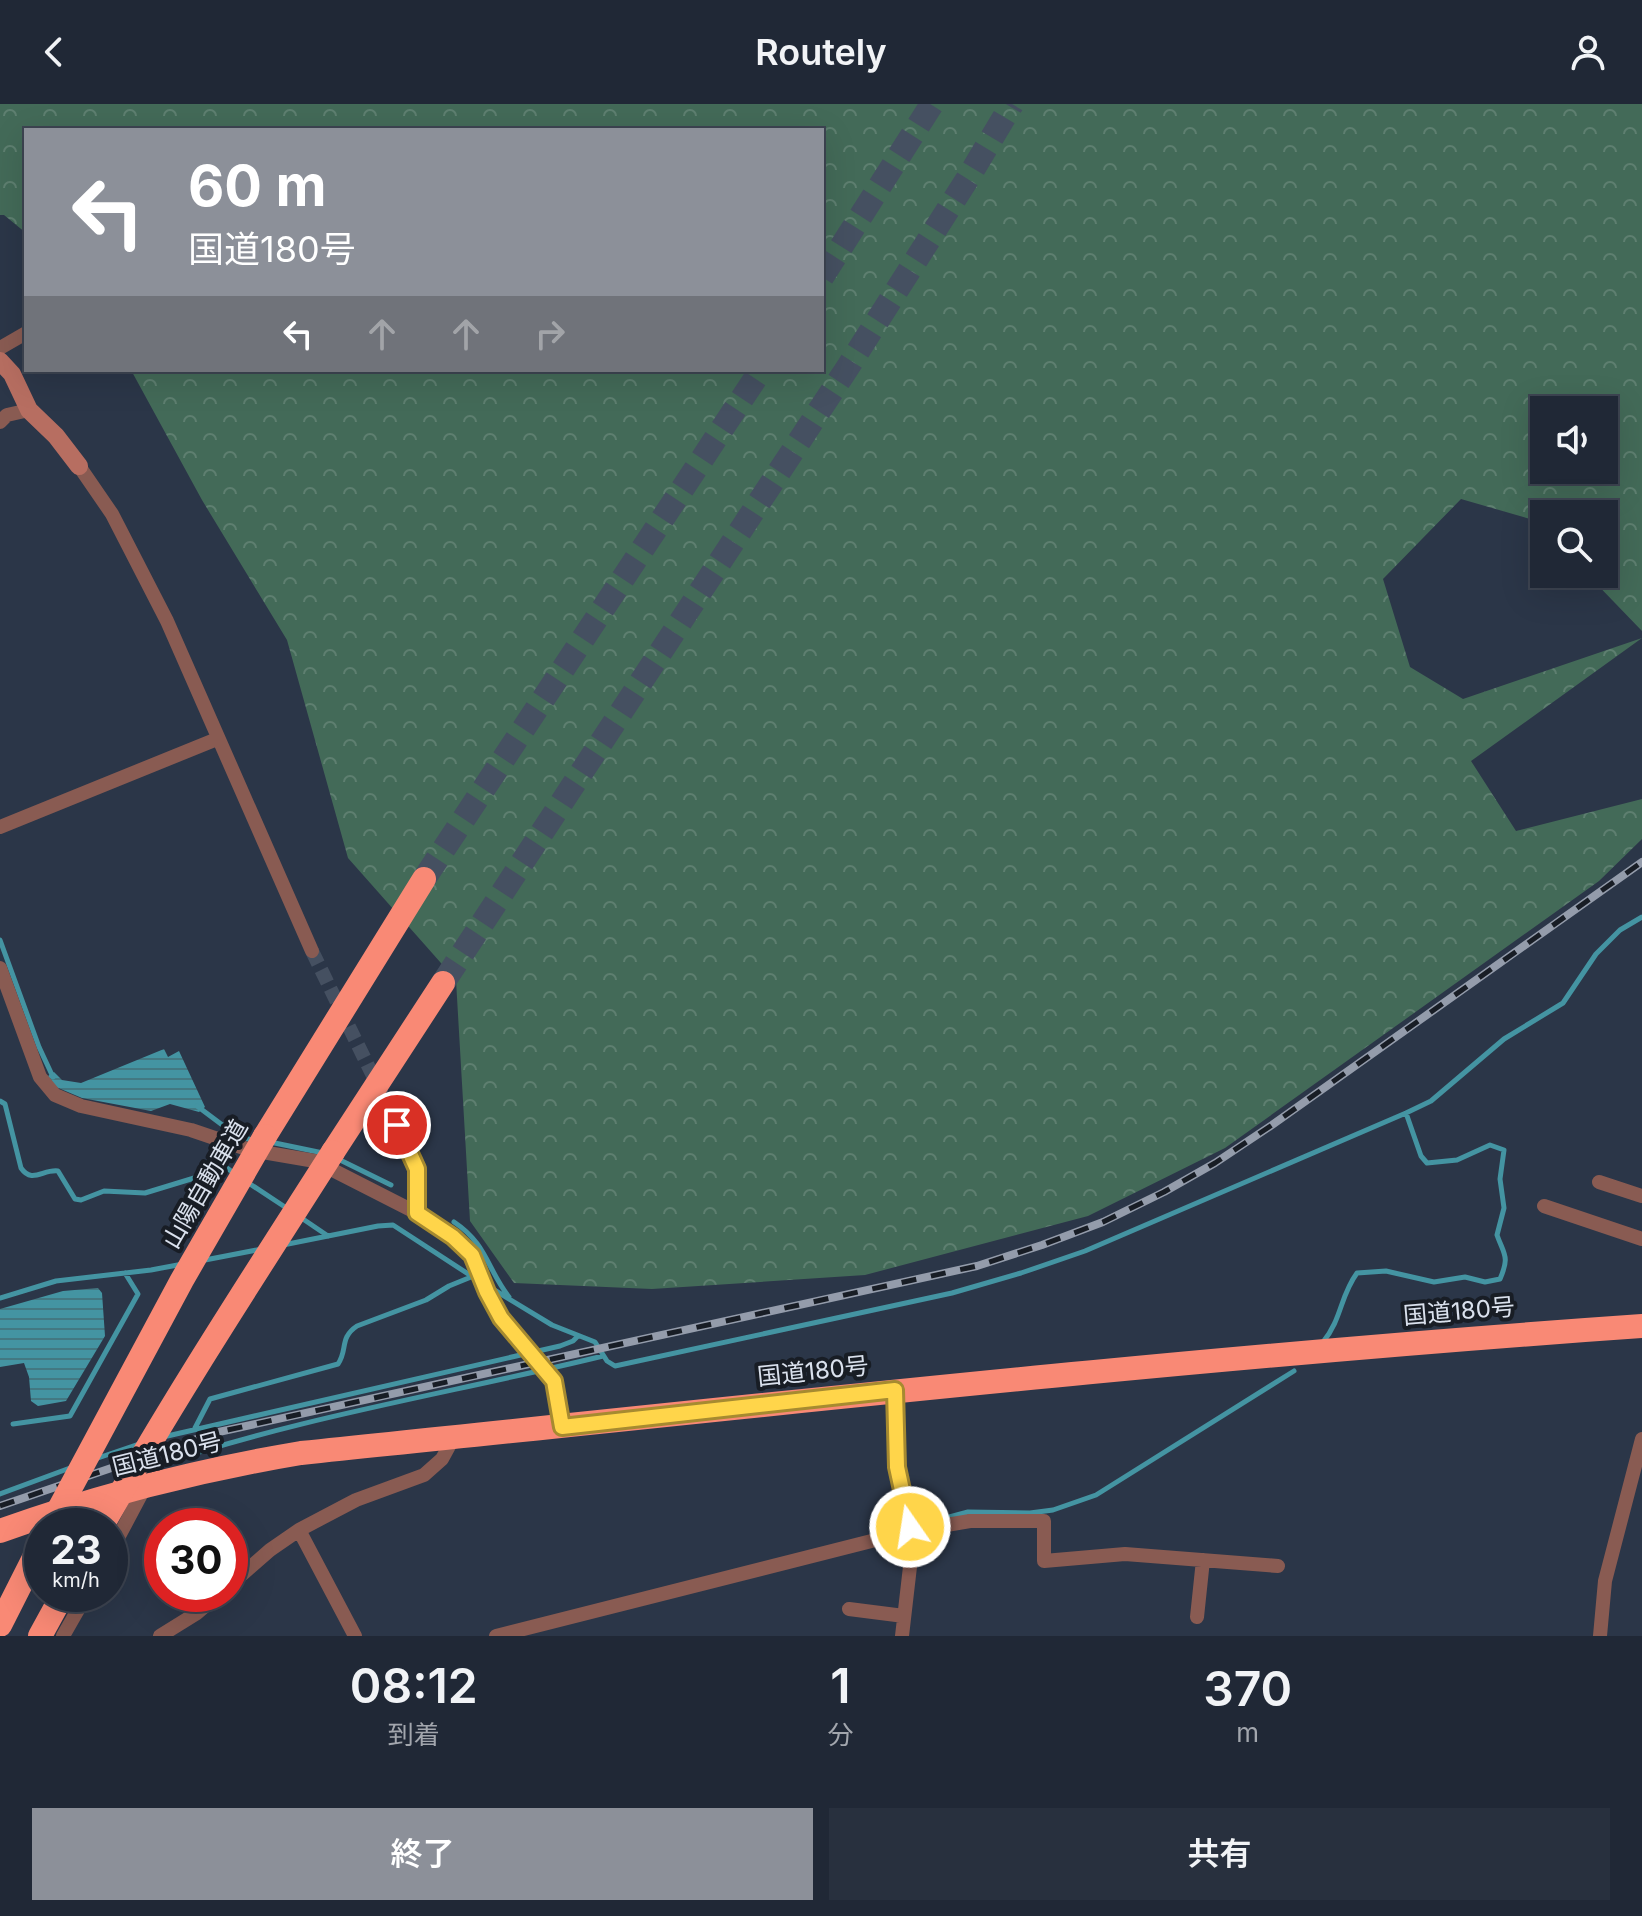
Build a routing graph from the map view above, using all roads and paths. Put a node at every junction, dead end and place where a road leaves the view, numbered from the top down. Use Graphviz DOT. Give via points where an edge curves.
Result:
graph roads {
  1 [pos="24,334"];
  2 [pos="0,348"];
  3 [pos="0,361"];
  4 [pos="29,410"];
  5 [pos="0,422"];
  6 [pos="79,466"];
  7 [pos="217,739"];
  8 [pos="0,827"];
  9 [pos="424,879"];
  10 [pos="312,951"];
  11 [pos="0,968"];
  12 [pos="443,983"];
  13 [pos="397,1125"];
  14 [pos="1599,1182"];
  15 [pos="1642,1196"];
  16 [pos="1544,1206"];
  17 [pos="417,1213"];
  18 [pos="1642,1239"];
  19 [pos="1642,1326"];
  20 [pos="895,1390"];
  21 [pos="562,1427"];
  22 [pos="454,1437"];
  23 [pos="1642,1439"];
  24 [pos="145,1487"];
  25 [pos="60,1508"];
  26 [pos="113,1508"];
  27 [pos="128,1519"];
  28 [pos="910,1527"];
  29 [pos="299,1530"];
  30 [pos="0,1531"];
  31 [pos="1203,1560"];
  32 [pos="1278,1566"];
  33 [pos="248,1569"];
  34 [pos="24,1578"];
  35 [pos="849,1609"];
  36 [pos="53,1612"];
  37 [pos="77,1612"];
  38 [pos="198,1612"];
  39 [pos="904,1616"];
  40 [pos="1197,1617"];
  41 [pos="0,1625"];
  42 [pos="40,1636"];
  43 [pos="63,1636"];
  44 [pos="160,1636"];
  45 [pos="355,1636"];
  46 [pos="496,1636"];
  47 [pos="902,1636"];
  48 [pos="1600,1636"];
  1 -- 2 [label="street"];
  3 -- 4 [label="street"];
  4 -- 5 [label="street"];
  4 -- 6 [label="street"];
  6 -- 7 [label="street" via="146,579"];
  7 -- 8 [label="street"];
  7 -- 10 [label="street"];
  9 -- 25 [label="highway, 山陽自動車道, bridge" via="265,1136"];
  11 -- 17 [label="street" via="40,1077 55,1095 250,1150 315,1161"];
  12 -- 26 [label="highway, bridge"];
  13 -- 17 [label="street" via="417,1169"];
  14 -- 15 [label="street"];
  16 -- 18 [label="street"];
  17 -- 21 [label="street" via="463,1245 501,1318 554,1381"];
  19 -- 20 [label="highway, 国道180号"];
  20 -- 21 [label="highway, 国道180号"];
  20 -- 28 [label="street" via="896,1454"];
  21 -- 22 [label="highway, 国道180号"];
  22 -- 24 [label="highway, 国道180号" via="301,1453"];
  22 -- 29 [label="street" via="442,1459 424,1475 356,1500"];
  23 -- 48 [label="street" via="1605,1581"];
  24 -- 27 [label="street"];
  24 -- 30 [label="highway, 国道180号"];
  28 -- 31 [label="street" via="1044,1521 1044,1561 1125,1554"];
  28 -- 39 [label="street"];
  28 -- 46 [label="street"];
  29 -- 33 [label="street"];
  29 -- 45 [label="street"];
  31 -- 32 [label="street"];
  31 -- 40 [label="street"];
  34 -- 41 [label="highway"];
  35 -- 39 [label="street"];
  36 -- 42 [label="highway"];
  37 -- 43 [label="street"];
  38 -- 44 [label="street"];
  39 -- 47 [label="street"];
}
